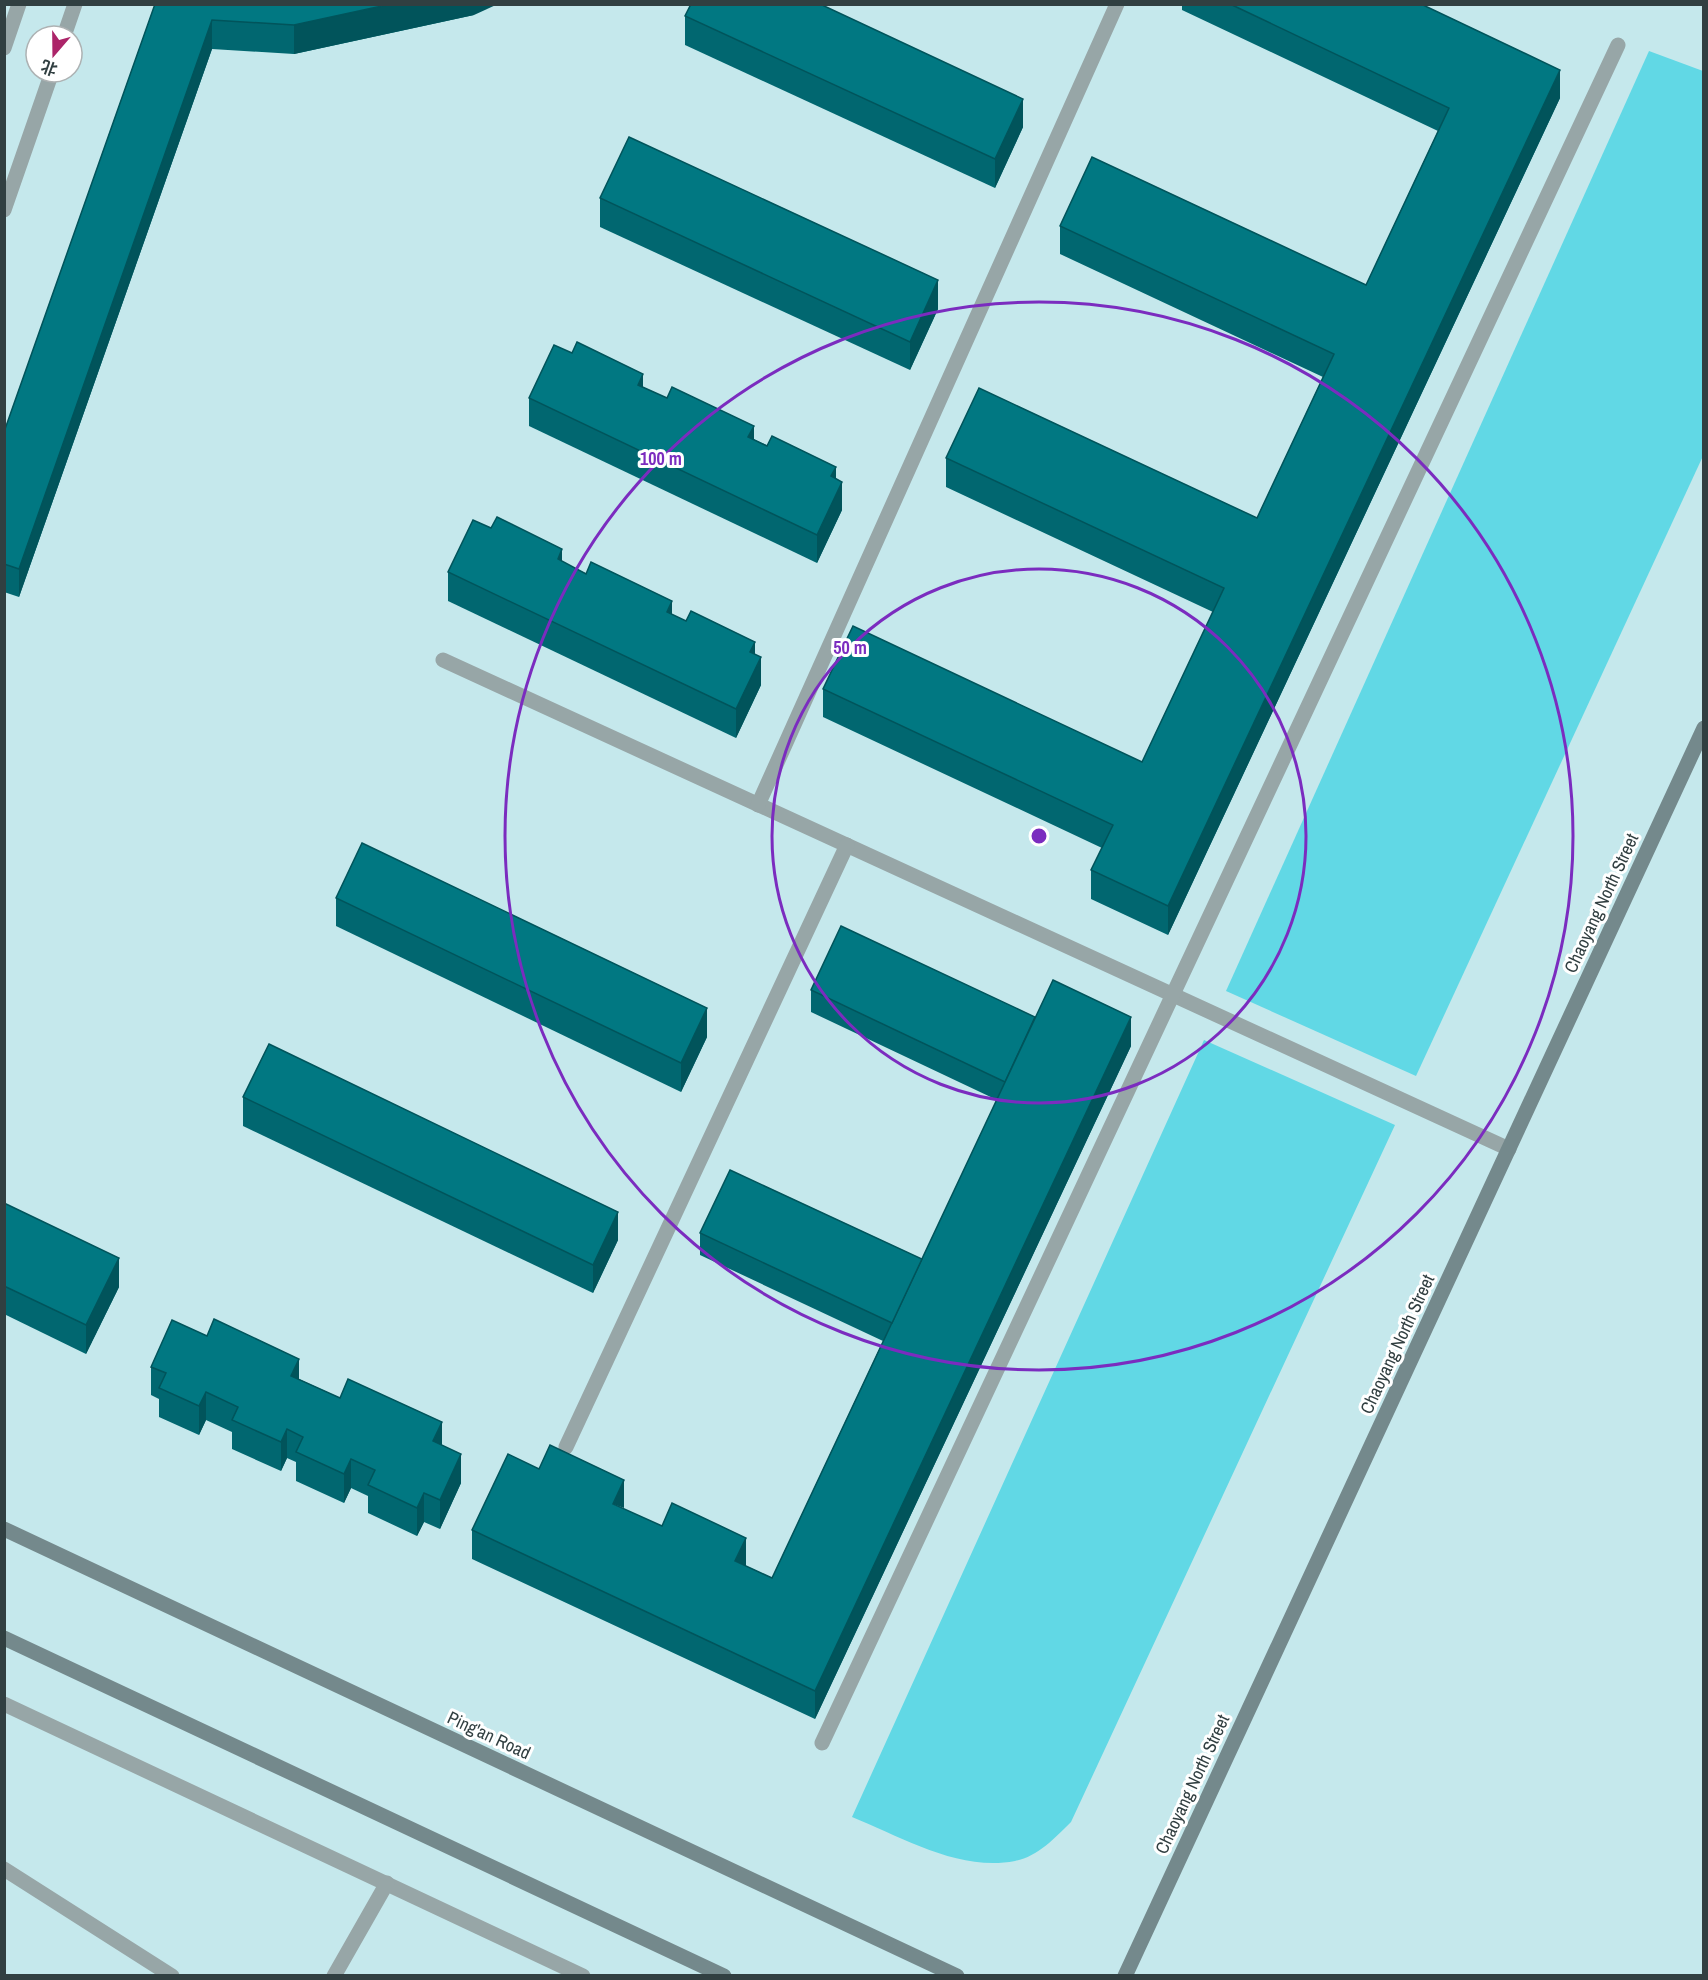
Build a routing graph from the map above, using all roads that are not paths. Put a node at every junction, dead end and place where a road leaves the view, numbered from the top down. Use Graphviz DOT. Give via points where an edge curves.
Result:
graph roads {
  1 [pos="19,4"];
  2 [pos="75,4"];
  3 [pos="1117,4"];
  4 [pos="68,24"];
  5 [pos="1618,45"];
  6 [pos="4,48"];
  7 [pos="48,84"];
  8 [pos="4,210"];
  9 [pos="443,660"];
  10 [pos="1704,728"];
  11 [pos="758,805"];
  12 [pos="847,845"];
  13 [pos="1173,995"];
  14 [pos="1509,1149"];
  15 [pos="566,1447"];
  16 [pos="4,1529"];
  17 [pos="4,1638"];
  18 [pos="4,1704"];
  19 [pos="822,1743"];
  20 [pos="4,1869"];
  21 [pos="387,1883"];
  22 [pos="172,1976"];
  23 [pos="334,1976"];
  24 [pos="584,1976"];
  25 [pos="724,1976"];
  26 [pos="957,1976"];
  27 [pos="1125,1976"];
  1 -- 6 [label="street"];
  2 -- 4 [label="street"];
  3 -- 11 [label="street"];
  5 -- 13 [label="street"];
  7 -- 8 [label="street"];
  9 -- 11 [label="street"];
  10 -- 14 [label="main road, Chaoyang North Street"];
  11 -- 12 [label="street"];
  12 -- 13 [label="street"];
  12 -- 15 [label="street"];
  13 -- 14 [label="street"];
  13 -- 19 [label="street"];
  14 -- 27 [label="main road, Chaoyang North Street"];
  16 -- 26 [label="main road, Ping'an Road"];
  17 -- 25 [label="main road"];
  18 -- 21 [label="street"];
  20 -- 22 [label="street"];
  21 -- 23 [label="street"];
  21 -- 24 [label="street"];
}
